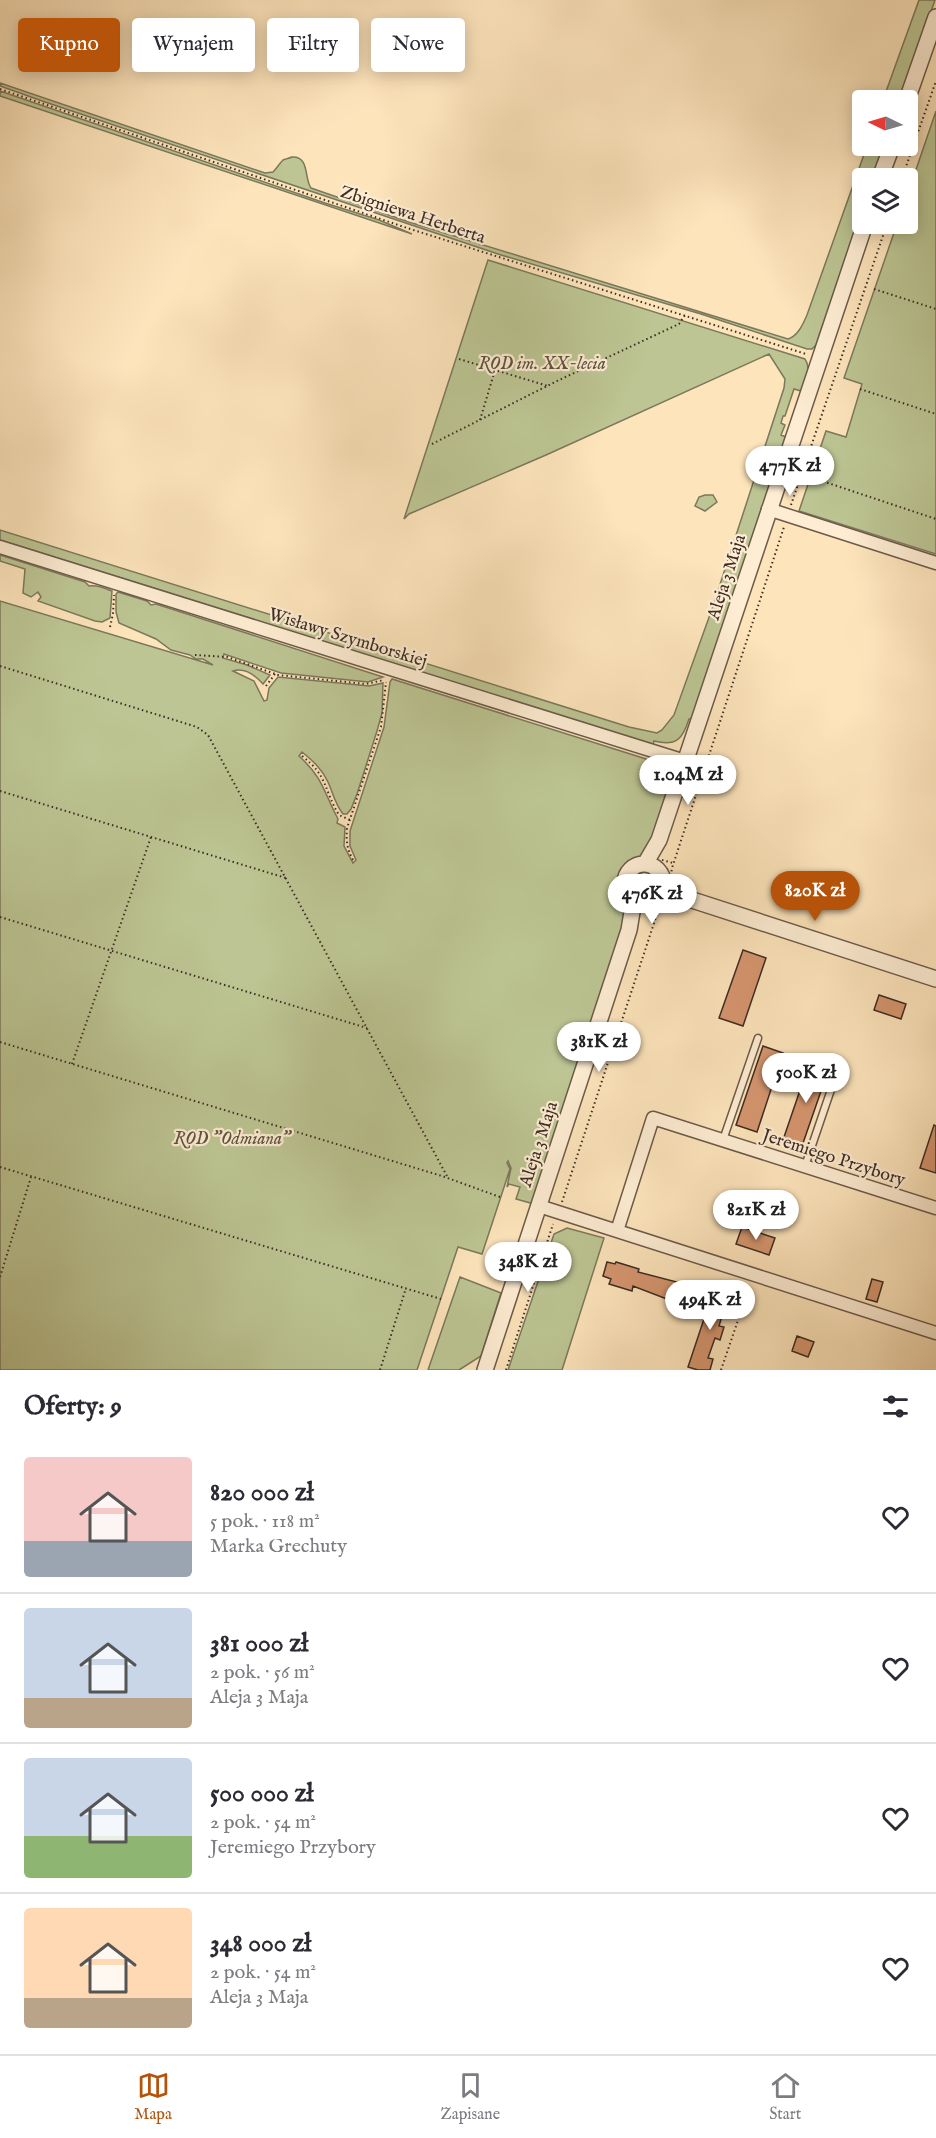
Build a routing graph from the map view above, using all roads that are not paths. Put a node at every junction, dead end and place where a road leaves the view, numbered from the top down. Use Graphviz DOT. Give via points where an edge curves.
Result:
graph roads {
  1 [pos="936,17"];
  2 [pos="910,90"];
  3 [pos="862,234"];
  4 [pos="768,509"];
  5 [pos="0,548"];
  6 [pos="936,563"];
  7 [pos="685,761"];
  8 [pos="661,871"];
  9 [pos="683,897"];
  10 [pos="650,902"];
  11 [pos="936,979"];
  12 [pos="758,1038"];
  13 [pos="837,1072"];
  14 [pos="723,1141"];
  15 [pos="805,1167"];
  16 [pos="538,1206"];
  17 [pos="936,1208"];
  18 [pos="617,1231"];
  19 [pos="936,1333"];
  20 [pos="485,1370"];
  1 -- 2 [label="street"];
  3 -- 4 [label="street, Aleja 3 Maja"];
  4 -- 6 [label="street"];
  4 -- 7 [label="street, Aleja 3 Maja"];
  5 -- 7 [label="street, Wisławy Szymborskiej" via="388,674"];
  7 -- 8 [label="street, Aleja 3 Maja" via="659,840"];
  8 -- 9 [label="street"];
  8 -- 10 [label="street" via="663,886"];
  8 -- 10 [label="street" via="633,867 626,878 626,890"];
  9 -- 10 [label="street"];
  9 -- 11 [label="street"];
  10 -- 16 [label="street, Aleja 3 Maja" via="629,930"];
  12 -- 14 [label="lane"];
  13 -- 15 [label="lane"];
  14 -- 15 [label="street, Jeremiego Przybory"];
  14 -- 18 [label="street, Jeremiego Przybory" via="654,1118"];
  15 -- 17 [label="street, Jeremiego Przybory"];
  16 -- 18 [label="street"];
  16 -- 20 [label="street, Aleja 3 Maja"];
  18 -- 19 [label="street"];
}
